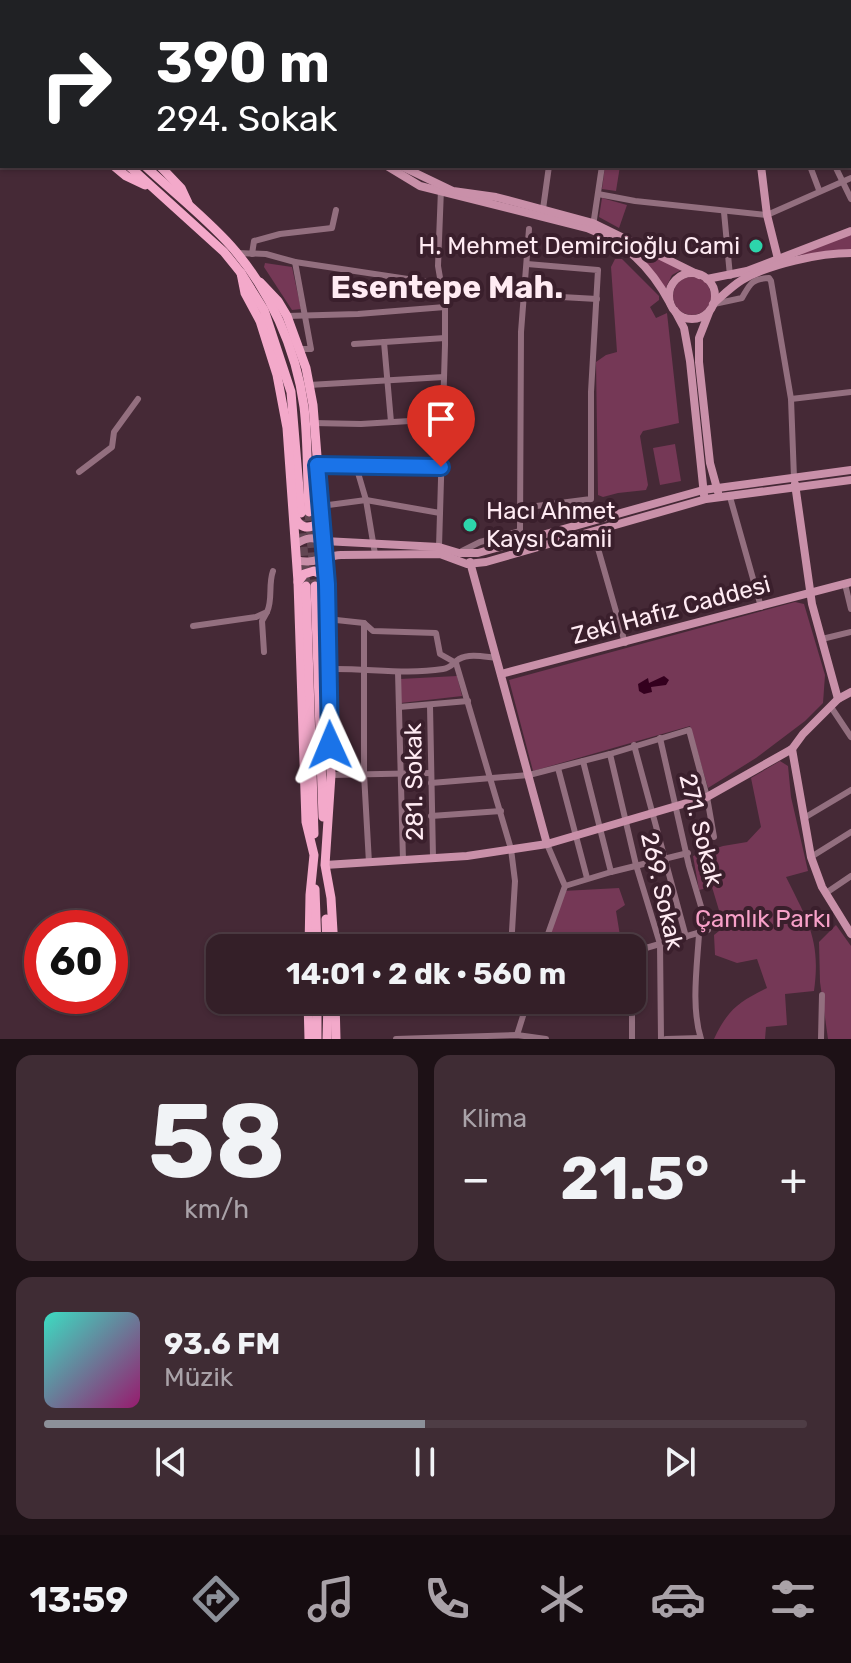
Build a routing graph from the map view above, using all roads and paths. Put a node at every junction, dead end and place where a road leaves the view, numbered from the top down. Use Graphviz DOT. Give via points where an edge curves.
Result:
graph roads {
  1 [pos="116,168"];
  2 [pos="131,168"];
  3 [pos="147,168"];
  4 [pos="162,168"];
  5 [pos="390,168"];
  6 [pos="404,168"];
  7 [pos="549,168"];
  8 [pos="602,168"];
  9 [pos="761,168"];
  10 [pos="811,168"];
  11 [pos="847,179"];
  12 [pos="152,188"];
  13 [pos="441,189"];
  14 [pos="819,190"];
  15 [pos="598,194"];
  16 [pos="851,199"];
  17 [pos="192,209"];
  18 [pos="543,209"];
  19 [pos="336,210"];
  20 [pos="724,212"];
  21 [pos="767,215"];
  22 [pos="593,227"];
  23 [pos="529,229"];
  24 [pos="851,231"];
  25 [pos="237,253"];
  26 [pos="851,253"];
  27 [pos="252,254"];
  28 [pos="295,262"];
  29 [pos="778,262"];
  30 [pos="527,264"];
  31 [pos="730,276"];
  32 [pos="703,277"];
  33 [pos="260,282"];
  34 [pos="441,284"];
  35 [pos="526,295"];
  36 [pos="597,299"];
  37 [pos="445,307"];
  38 [pos="672,307"];
  39 [pos="711,307"];
  40 [pos="307,314"];
  41 [pos="287,316"];
  42 [pos="445,338"];
  43 [pos="384,342"];
  44 [pos="354,344"];
  45 [pos="299,349"];
  46 [pos="444,377"];
  47 [pos="387,382"];
  48 [pos="309,385"];
  49 [pos="851,392"];
  50 [pos="138,399"];
  51 [pos="791,399"];
  52 [pos="442,419"];
  53 [pos="391,422"];
  54 [pos="313,423"];
  55 [pos="317,465"];
  56 [pos="356,466"];
  57 [pos="441,467"];
  58 [pos="851,470"];
  59 [pos="79,472"];
  60 [pos="851,480"];
  61 [pos="795,483"];
  62 [pos="812,485"];
  63 [pos="767,491"];
  64 [pos="718,493"];
  65 [pos="704,495"];
  66 [pos="730,497"];
  67 [pos="796,498"];
  68 [pos="366,500"];
  69 [pos="521,508"];
  70 [pos="321,509"];
  71 [pos="301,513"];
  72 [pos="440,513"];
  73 [pos="593,531"];
  74 [pos="324,541"];
  75 [pos="296,544"];
  76 [pos="439,547"];
  77 [pos="374,549"];
  78 [pos="464,553"];
  79 [pos="325,556"];
  80 [pos="297,560"];
  81 [pos="470,563"];
  82 [pos="273,571"];
  83 [pos="848,583"];
  84 [pos="327,584"];
  85 [pos="306,585"];
  86 [pos="810,594"];
  87 [pos="761,607"];
  88 [pos="851,609"];
  89 [pos="267,612"];
  90 [pos="327,619"];
  91 [pos="364,623"];
  92 [pos="193,626"];
  93 [pos="851,632"];
  94 [pos="822,639"];
  95 [pos="625,643"];
  96 [pos="264,652"];
  97 [pos="497,658"];
  98 [pos="456,663"];
  99 [pos="328,669"];
  100 [pos="364,669"];
  101 [pos="398,672"];
  102 [pos="501,674"];
  103 [pos="851,692"];
  104 [pos="838,699"];
  105 [pos="468,701"];
  106 [pos="430,706"];
  107 [pos="399,707"];
  108 [pos="831,707"];
  109 [pos="851,737"];
  110 [pos="660,738"];
  111 [pos="634,745"];
  112 [pos="792,749"];
  113 [pos="610,754"];
  114 [pos="583,761"];
  115 [pos="558,768"];
  116 [pos="431,773"];
  117 [pos="364,774"];
  118 [pos="401,774"];
  119 [pos="331,775"];
  120 [pos="529,775"];
  121 [pos="491,778"];
  122 [pos="431,783"];
  123 [pos="848,791"];
  124 [pos="707,797"];
  125 [pos="851,801"];
  126 [pos="676,807"];
  127 [pos="501,811"];
  128 [pos="653,814"];
  129 [pos="431,816"];
  130 [pos="804,818"];
  131 [pos="627,822"];
  132 [pos="601,829"];
  133 [pos="851,832"];
  134 [pos="576,836"];
  135 [pos="714,837"];
  136 [pos="547,844"];
  137 [pos="511,849"];
  138 [pos="688,853"];
  139 [pos="314,855"];
  140 [pos="433,857"];
  141 [pos="811,857"];
  142 [pos="665,859"];
  143 [pos="403,860"];
  144 [pos="369,863"];
  145 [pos="325,865"];
  146 [pos="636,865"];
  147 [pos="611,872"];
  148 [pos="851,876"];
  149 [pos="587,878"];
  150 [pos="565,886"];
  151 [pos="826,893"];
  152 [pos="309,934"];
  153 [pos="317,934"];
  154 [pos="327,934"];
  155 [pos="333,934"];
  156 [pos="512,934"];
  157 [pos="548,934"];
  158 [pos="699,934"];
  159 [pos="851,934"];
  160 [pos="686,937"];
  161 [pos="660,944"];
  162 [pos="646,948"];
  163 [pos="822,995"];
  164 [pos="308,1014"];
  165 [pos="317,1014"];
  166 [pos="328,1014"];
  167 [pos="335,1014"];
  168 [pos="524,1014"];
  169 [pos="632,1014"];
  170 [pos="517,1035"];
  171 [pos="698,1038"];
  172 [pos="309,1039"];
  173 [pos="317,1039"];
  174 [pos="327,1039"];
  175 [pos="336,1039"];
  176 [pos="396,1039"];
  177 [pos="546,1039"];
  178 [pos="632,1039"];
  179 [pos="664,1039"];
  180 [pos="821,1039"];
  1 -- 12 [label="main road"];
  2 -- 12 [label="main road"];
  3 -- 17 [label="main road"];
  4 -- 17 [label="main road"];
  5 -- 13 [label="main road" via="420,186"];
  6 -- 13 [label="main road"];
  7 -- 18 [label="street"];
  8 -- 15 [label="street"];
  9 -- 21 [label="main road"];
  10 -- 14 [label="street"];
  11 -- 14 [label="street"];
  11 -- 16 [label="street"];
  12 -- 71 [label="main road" via="224,252 264,310 287,374"];
  13 -- 18 [label="main road"];
  13 -- 22 [label="main road"];
  13 -- 34 [label="street"];
  14 -- 21 [label="street"];
  15 -- 20 [label="street"];
  15 -- 22 [label="street"];
  17 -- 25 [label="main road"];
  18 -- 22 [label="main road"];
  19 -- 27 [label="street" via="332,228 254,241"];
  20 -- 21 [label="street"];
  20 -- 31 [label="street"];
  21 -- 29 [label="main road"];
  22 -- 32 [label="main road"];
  22 -- 38 [label="main road" via="644,263"];
  23 -- 30 [label="street"];
  24 -- 29 [label="main road"];
  25 -- 27 [label="street"];
  25 -- 33 [label="main road"];
  26 -- 29 [label="main road"];
  27 -- 28 [label="street"];
  28 -- 34 [label="street"];
  28 -- 40 [label="street"];
  29 -- 31 [label="main road"];
  29 -- 39 [label="main road" via="740,280"];
  30 -- 35 [label="street"];
  30 -- 36 [label="street" via="598,270"];
  31 -- 32 [label="main road"];
  32 -- 38 [label="main road" via="685,275 673,283"];
  32 -- 39 [label="main road" via="714,291"];
  33 -- 41 [label="main road"];
  33 -- 71 [label="main road" via="301,390"];
  34 -- 37 [label="street"];
  35 -- 36 [label="street"];
  35 -- 69 [label="street" via="521,332"];
  36 -- 69 [label="street" via="591,499"];
  37 -- 40 [label="street"];
  37 -- 42 [label="street"];
  38 -- 39 [label="main road" via="692,319"];
  38 -- 65 [label="main road" via="684,328 690,361"];
  39 -- 51 [label="street" via="742,298 749,284 769,278"];
  39 -- 64 [label="main road" via="699,338 699,362"];
  40 -- 41 [label="street"];
  40 -- 45 [label="street" via="311,349"];
  41 -- 45 [label="main road"];
  42 -- 43 [label="street"];
  42 -- 46 [label="street"];
  43 -- 44 [label="street"];
  43 -- 47 [label="street"];
  45 -- 48 [label="main road"];
  46 -- 47 [label="street"];
  46 -- 52 [label="street"];
  47 -- 48 [label="street"];
  47 -- 53 [label="street"];
  48 -- 54 [label="main road"];
  49 -- 51 [label="street"];
  50 -- 59 [label="street" via="114,432 112,447"];
  51 -- 61 [label="street"];
  52 -- 53 [label="street"];
  52 -- 57 [label="street"];
  53 -- 54 [label="street"];
  54 -- 55 [label="main road"];
  55 -- 56 [label="street"];
  55 -- 70 [label="main road"];
  56 -- 57 [label="street"];
  56 -- 68 [label="street"];
  57 -- 72 [label="street"];
  58 -- 61 [label="main road"];
  60 -- 62 [label="main road"];
  61 -- 62 [label="main road"];
  61 -- 63 [label="main road"];
  61 -- 64 [label="main road"];
  61 -- 67 [label="main road"];
  62 -- 67 [label="main road"];
  63 -- 66 [label="main road"];
  63 -- 67 [label="main road"];
  64 -- 65 [label="main road"];
  64 -- 66 [label="main road"];
  65 -- 73 [label="main road" via="660,514"];
  65 -- 78 [label="main road"];
  66 -- 87 [label="street"];
  67 -- 86 [label="main road"];
  68 -- 70 [label="street"];
  68 -- 72 [label="street"];
  68 -- 77 [label="street"];
  69 -- 78 [label="street" via="520,531 480,542"];
  70 -- 71 [label="main road" via="317,524 305,527 300,525"];
  70 -- 74 [label="main road"];
  71 -- 75 [label="main road"];
  72 -- 76 [label="street"];
  73 -- 81 [label="main road"];
  73 -- 95 [label="street"];
  74 -- 75 [label="main road" via="305,539"];
  74 -- 77 [label="main road"];
  74 -- 79 [label="main road"];
  75 -- 80 [label="main road"];
  76 -- 77 [label="main road"];
  76 -- 78 [label="main road"];
  77 -- 79 [label="main road"];
  77 -- 81 [label="main road" via="440,554"];
  78 -- 81 [label="main road"];
  79 -- 80 [label="main road"];
  79 -- 84 [label="main road"];
  80 -- 85 [label="main road"];
  81 -- 97 [label="main road"];
  82 -- 89 [label="street"];
  83 -- 86 [label="main road, Zeki Hafız Caddesi"];
  83 -- 88 [label="street"];
  84 -- 85 [label="main road" via="314,571 304,574"];
  84 -- 90 [label="main road"];
  85 -- 139 [label="main road"];
  85 -- 145 [label="main road"];
  86 -- 87 [label="main road, Zeki Hafız Caddesi"];
  86 -- 94 [label="main road"];
  87 -- 95 [label="main road, Zeki Hafız Caddesi"];
  89 -- 92 [label="street"];
  89 -- 96 [label="street" via="262,621"];
  90 -- 91 [label="street"];
  90 -- 99 [label="main road"];
  91 -- 98 [label="street" via="373,631 436,633 440,654"];
  91 -- 100 [label="street"];
  93 -- 94 [label="street"];
  94 -- 104 [label="main road"];
  95 -- 102 [label="main road, Zeki Hafız Caddesi"];
  97 -- 98 [label="street" via="474,656"];
  97 -- 102 [label="main road"];
  98 -- 101 [label="street"];
  98 -- 105 [label="street"];
  99 -- 100 [label="street"];
  99 -- 119 [label="main road"];
  100 -- 101 [label="street"];
  100 -- 117 [label="street"];
  101 -- 107 [label="street"];
  102 -- 120 [label="main road"];
  103 -- 104 [label="main road"];
  104 -- 108 [label="main road"];
  105 -- 106 [label="street"];
  105 -- 121 [label="street"];
  106 -- 107 [label="street"];
  106 -- 116 [label="street, 281. Sokak"];
  107 -- 118 [label="street"];
  108 -- 109 [label="street"];
  108 -- 112 [label="main road"];
  110 -- 111 [label="street"];
  110 -- 124 [label="street" via="689,730"];
  110 -- 126 [label="street, 271. Sokak"];
  111 -- 113 [label="street"];
  111 -- 128 [label="street"];
  112 -- 124 [label="main road"];
  112 -- 130 [label="main road"];
  113 -- 114 [label="street"];
  113 -- 131 [label="street, 269. Sokak"];
  114 -- 115 [label="street"];
  114 -- 132 [label="street"];
  115 -- 120 [label="street"];
  115 -- 134 [label="street"];
  116 -- 118 [label="street"];
  116 -- 122 [label="street, 281. Sokak"];
  117 -- 118 [label="street"];
  117 -- 119 [label="street"];
  117 -- 144 [label="street"];
  118 -- 143 [label="street"];
  119 -- 145 [label="main road"];
  120 -- 121 [label="street"];
  120 -- 136 [label="main road"];
  121 -- 122 [label="street"];
  121 -- 127 [label="street"];
  122 -- 129 [label="street, 281. Sokak"];
  123 -- 125 [label="street"];
  123 -- 130 [label="street"];
  124 -- 126 [label="main road"];
  124 -- 135 [label="street"];
  126 -- 128 [label="main road"];
  126 -- 138 [label="street, 271. Sokak"];
  127 -- 129 [label="street"];
  127 -- 137 [label="street"];
  128 -- 131 [label="main road"];
  128 -- 142 [label="street"];
  129 -- 140 [label="street, 281. Sokak"];
  130 -- 141 [label="main road"];
  131 -- 132 [label="main road"];
  131 -- 146 [label="street, 269. Sokak"];
  132 -- 134 [label="main road"];
  132 -- 147 [label="street"];
  133 -- 141 [label="street"];
  134 -- 136 [label="main road"];
  134 -- 149 [label="street"];
  136 -- 137 [label="main road"];
  136 -- 150 [label="street"];
  137 -- 140 [label="main road"];
  137 -- 156 [label="street"];
  138 -- 142 [label="street"];
  138 -- 158 [label="street, 271. Sokak" via="708,930"];
  139 -- 152 [label="main road"];
  139 -- 153 [label="main road"];
  140 -- 143 [label="main road"];
  141 -- 151 [label="main road"];
  142 -- 146 [label="street"];
  142 -- 160 [label="street"];
  143 -- 144 [label="main road"];
  144 -- 145 [label="main road"];
  145 -- 154 [label="main road"];
  145 -- 155 [label="main road"];
  146 -- 147 [label="street"];
  146 -- 161 [label="street, 269. Sokak"];
  147 -- 149 [label="street"];
  148 -- 151 [label="street"];
  149 -- 150 [label="street"];
  150 -- 157 [label="street"];
  151 -- 159 [label="main road"];
  158 -- 160 [label="street"];
  158 -- 171 [label="street"];
  160 -- 161 [label="street"];
  161 -- 162 [label="street"];
  161 -- 179 [label="street, 269. Sokak"];
  163 -- 180 [label="street"];
  164 -- 172 [label="main road"];
  165 -- 173 [label="main road"];
  166 -- 174 [label="main road"];
  167 -- 175 [label="main road"];
  168 -- 170 [label="street"];
  169 -- 178 [label="street"];
  170 -- 176 [label="street"];
  170 -- 177 [label="street"];
  171 -- 179 [label="street"];
}
